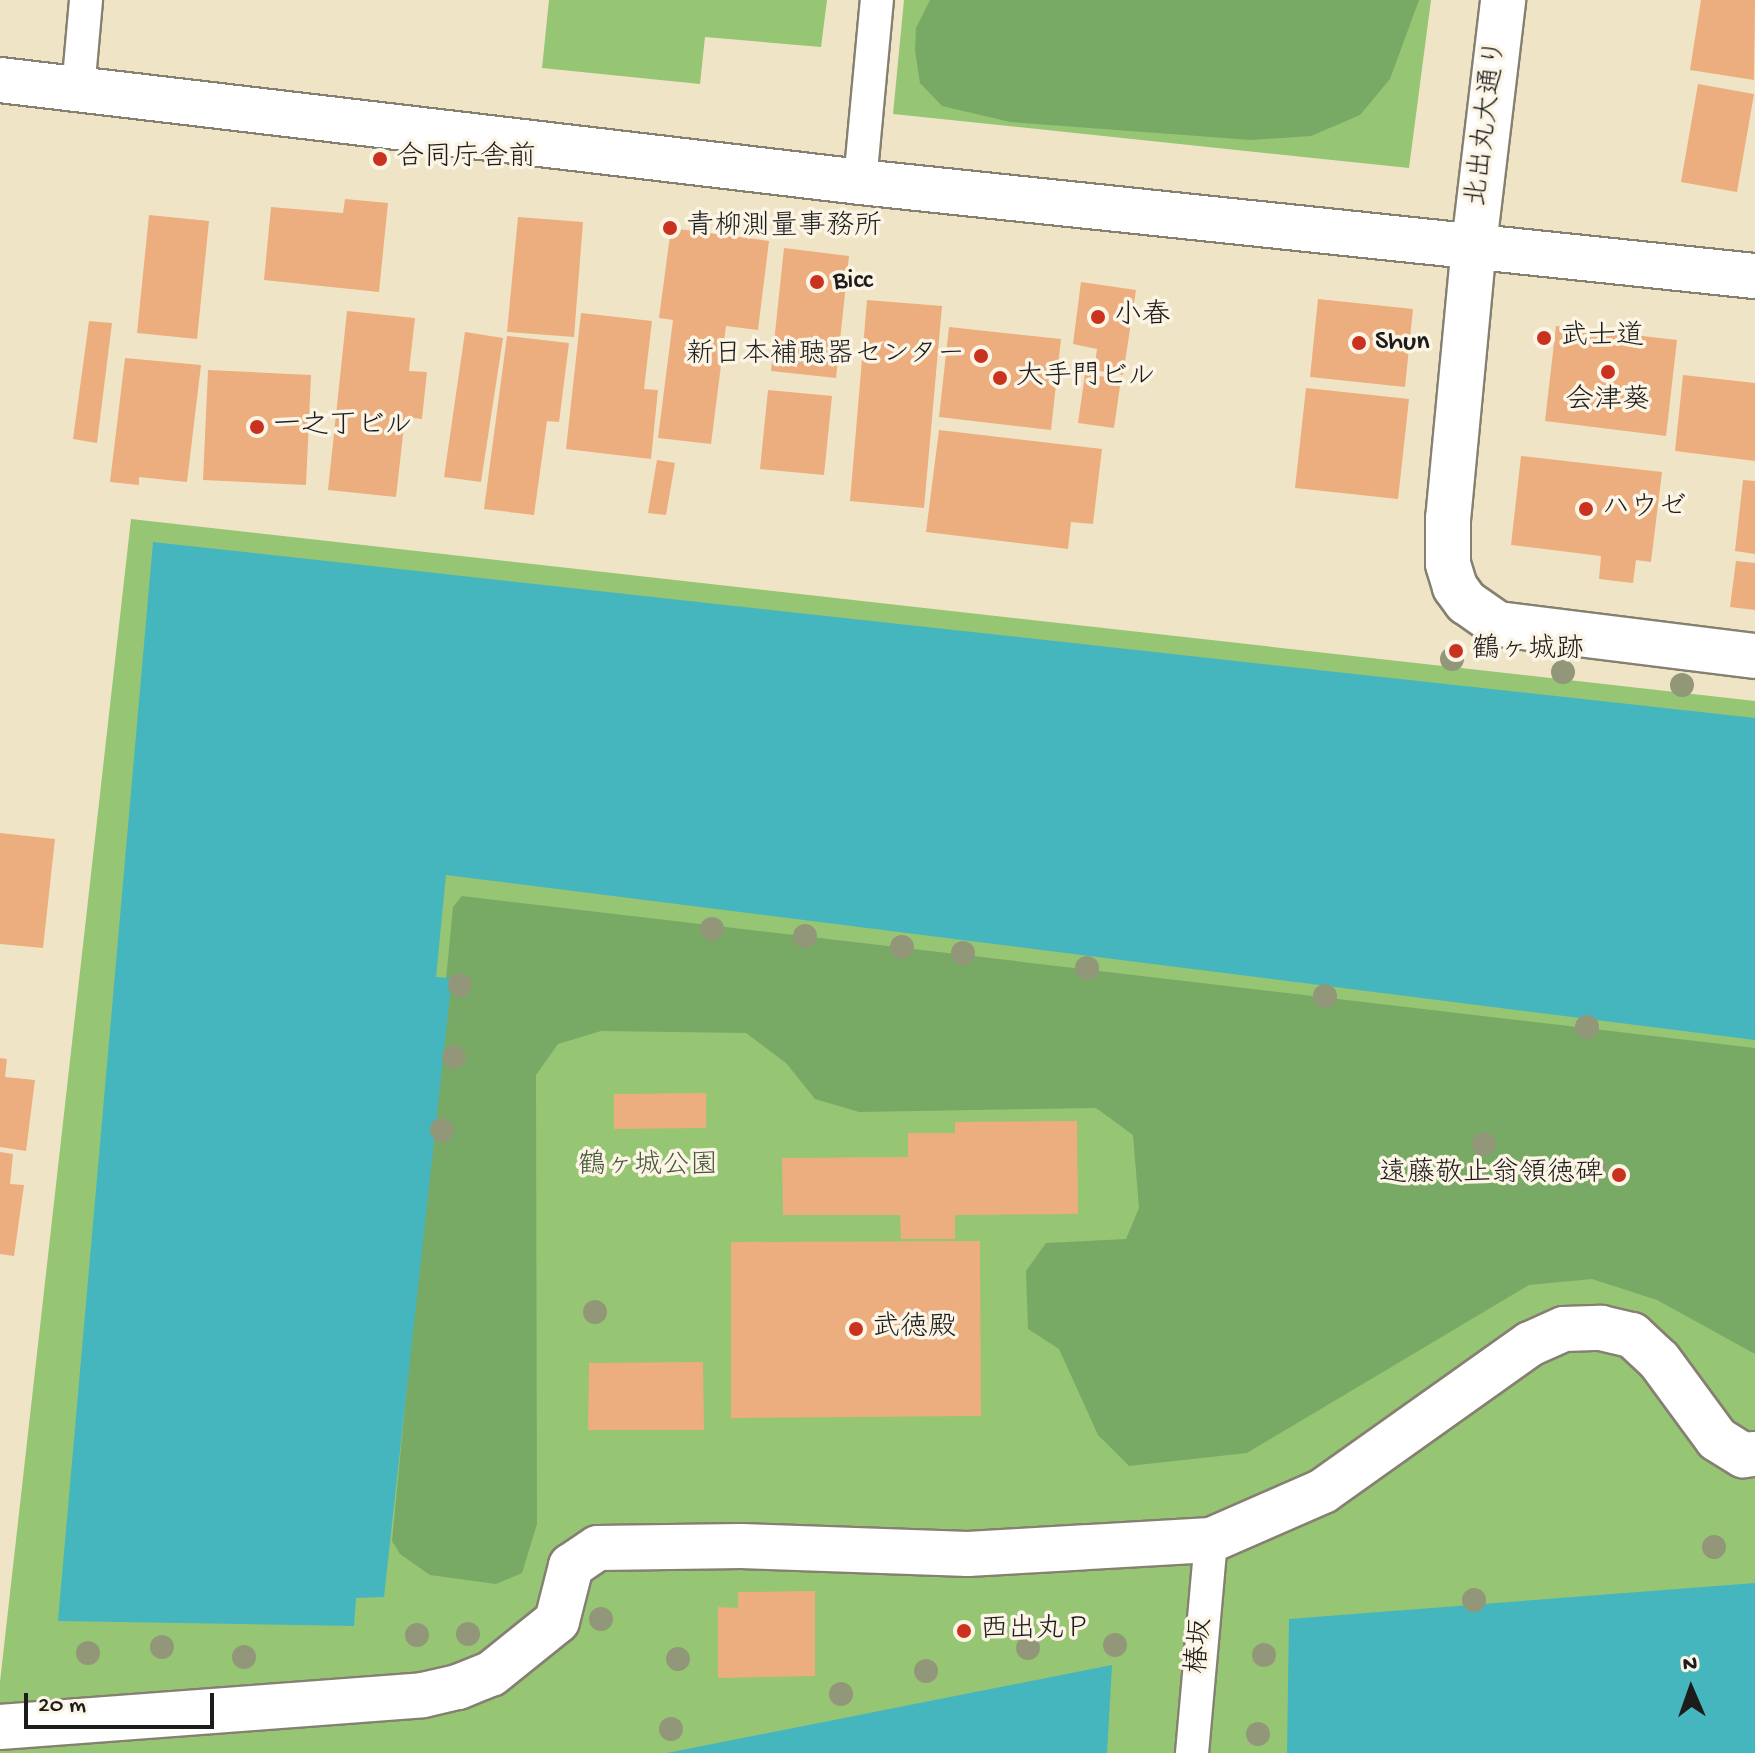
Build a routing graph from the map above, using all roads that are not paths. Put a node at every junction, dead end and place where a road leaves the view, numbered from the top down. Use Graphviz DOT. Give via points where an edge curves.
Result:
graph roads {
  1 [pos="86,0"];
  2 [pos="877,0"];
  3 [pos="1503,0"];
  4 [pos="0,80"];
  5 [pos="78,90"];
  6 [pos="860,182"];
  7 [pos="1474,245"];
  8 [pos="1755,276"];
  9 [pos="1755,656"];
  10 [pos="1755,1454"];
  11 [pos="1211,1540"];
  12 [pos="0,1727"];
  13 [pos="1192,1753"];
  1 -- 5 [label="lane"];
  2 -- 6 [label="lane"];
  3 -- 7 [label="street, 北出丸大通り"];
  4 -- 5 [label="street"];
  5 -- 6 [label="street"];
  6 -- 7 [label="street"];
  7 -- 8 [label="street"];
  7 -- 9 [label="street, 北出丸大通り" via="1448,518 1448,564 1455,587 1466,602 1498,624"];
  10 -- 11 [label="street" via="1743,1455 1717,1439 1659,1360 1632,1335 1601,1328 1564,1329 1530,1344 1323,1491"];
  11 -- 12 [label="street" via="968,1554 741,1546 598,1548 571,1566 557,1621 491,1674 458,1687 423,1695"];
  11 -- 13 [label="lane, 椿坂"];
}
